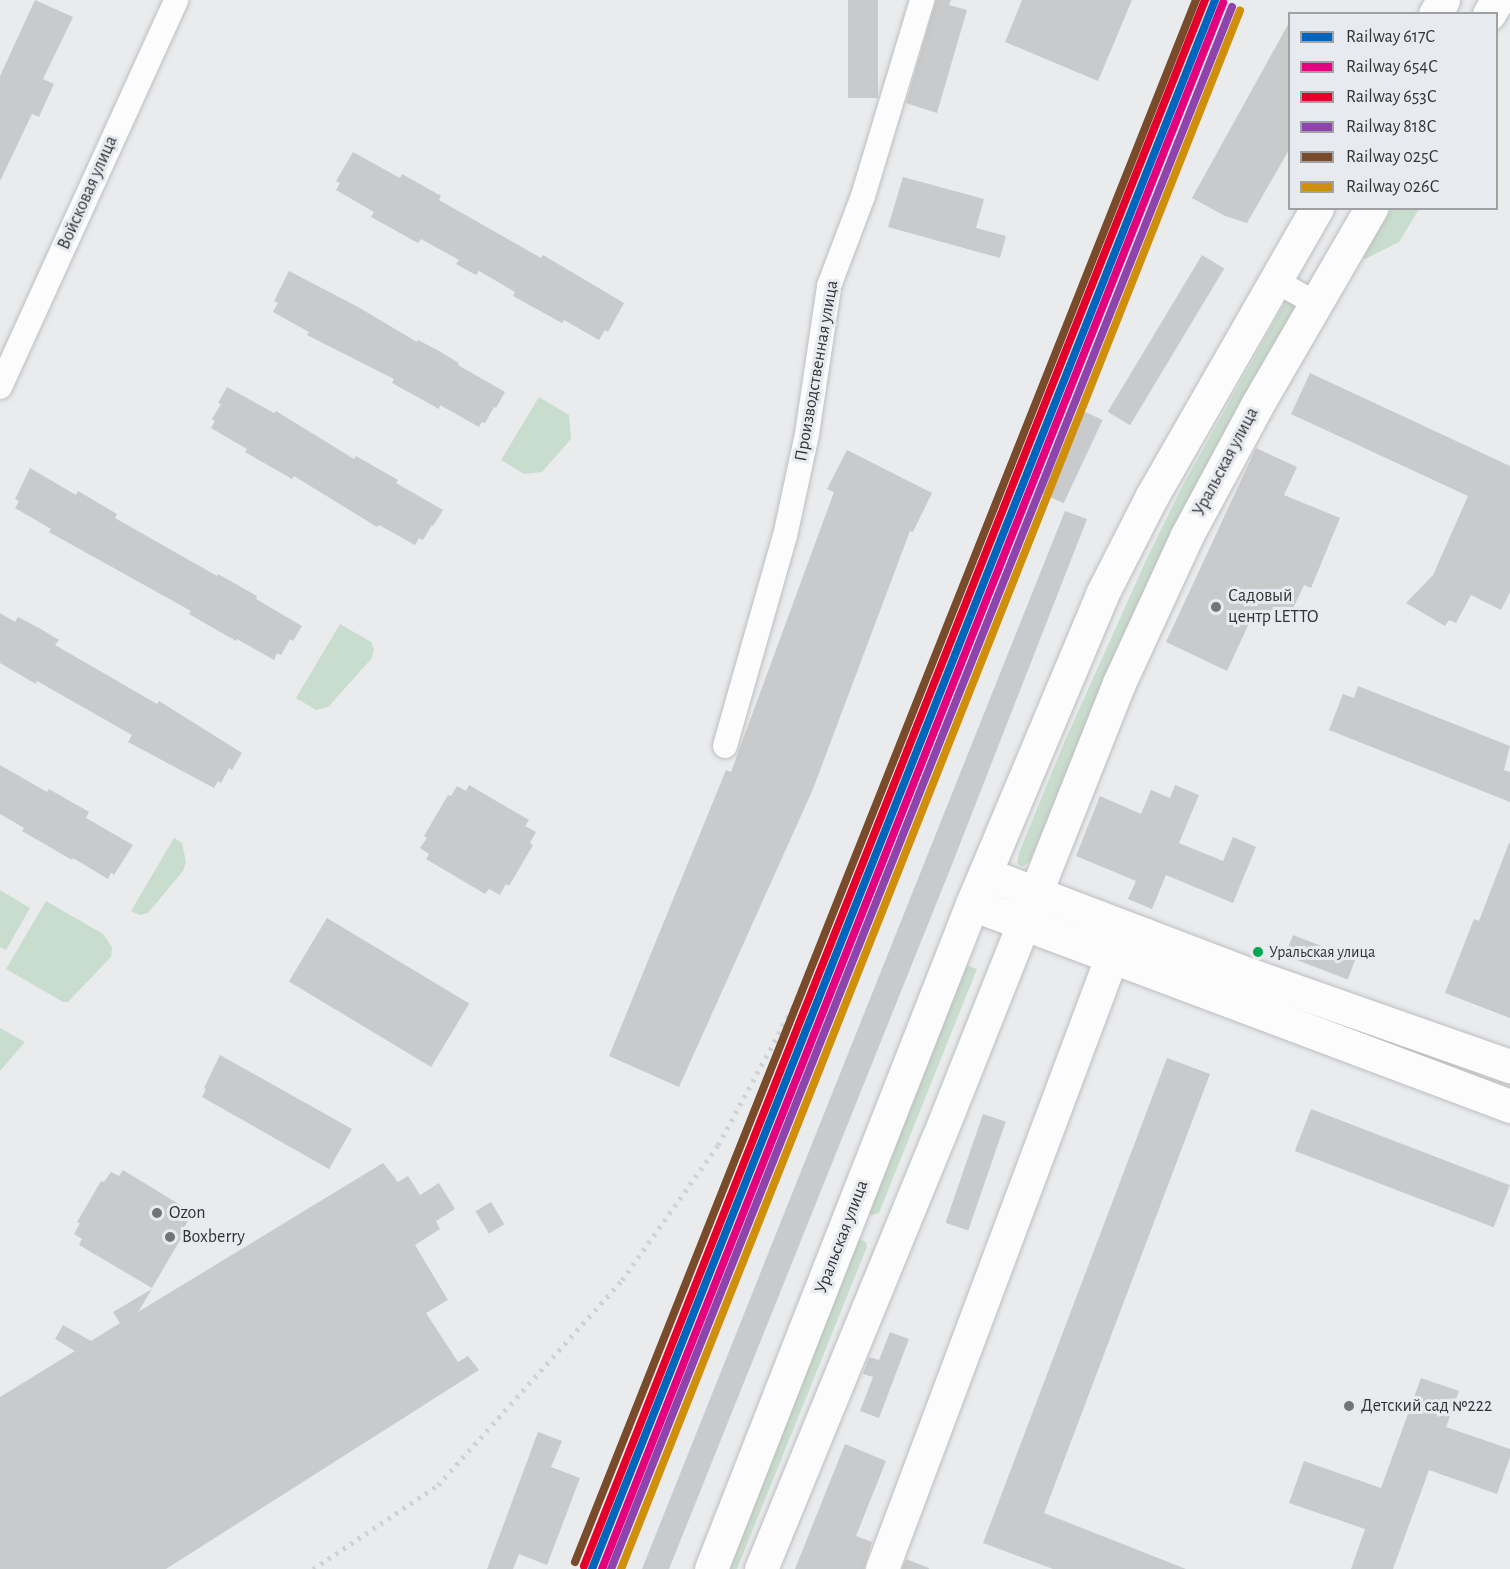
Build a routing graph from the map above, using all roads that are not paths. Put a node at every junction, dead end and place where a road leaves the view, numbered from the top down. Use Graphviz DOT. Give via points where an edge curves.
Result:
graph roads {
  1 [pos="176,0"];
  2 [pos="922,0"];
  3 [pos="1316,210"];
  4 [pos="1370,210"];
  5 [pos="1274,280"];
  6 [pos="1315,303"];
  7 [pos="0,387"];
  8 [pos="725,746"];
  9 [pos="986,874"];
  10 [pos="1036,894"];
  11 [pos="972,904"];
  12 [pos="1023,925"];
  13 [pos="1144,934"];
  14 [pos="1107,961"];
  15 [pos="1510,1066"];
  16 [pos="1510,1106"];
  17 [pos="711,1569"];
  18 [pos="761,1569"];
  19 [pos="882,1569"];
  1 -- 7 [label="street, Войсковая улица"];
  2 -- 8 [label="street, Производственная улица" via="863,196 829,286 807,434 785,536"];
  3 -- 5 [label="main road, Уральская улица"];
  4 -- 6 [label="main road, Уральская улица"];
  5 -- 6 [label="street"];
  5 -- 9 [label="main road, Уральская улица" via="1152,496 1102,594"];
  6 -- 10 [label="main road, Уральская улица" via="1186,537 1111,703"];
  9 -- 10 [label="main road"];
  9 -- 11 [label="main road, Уральская улица"];
  10 -- 12 [label="main road, Уральская улица"];
  10 -- 13 [label="main road"];
  11 -- 12 [label="main road"];
  11 -- 17 [label="main road, Уральская улица"];
  12 -- 14 [label="main road"];
  12 -- 18 [label="main road, Уральская улица"];
  13 -- 14 [label="main road" via="1123,938"];
  13 -- 15 [label="main road"];
  14 -- 16 [label="main road"];
  14 -- 19 [label="main road"];
}
